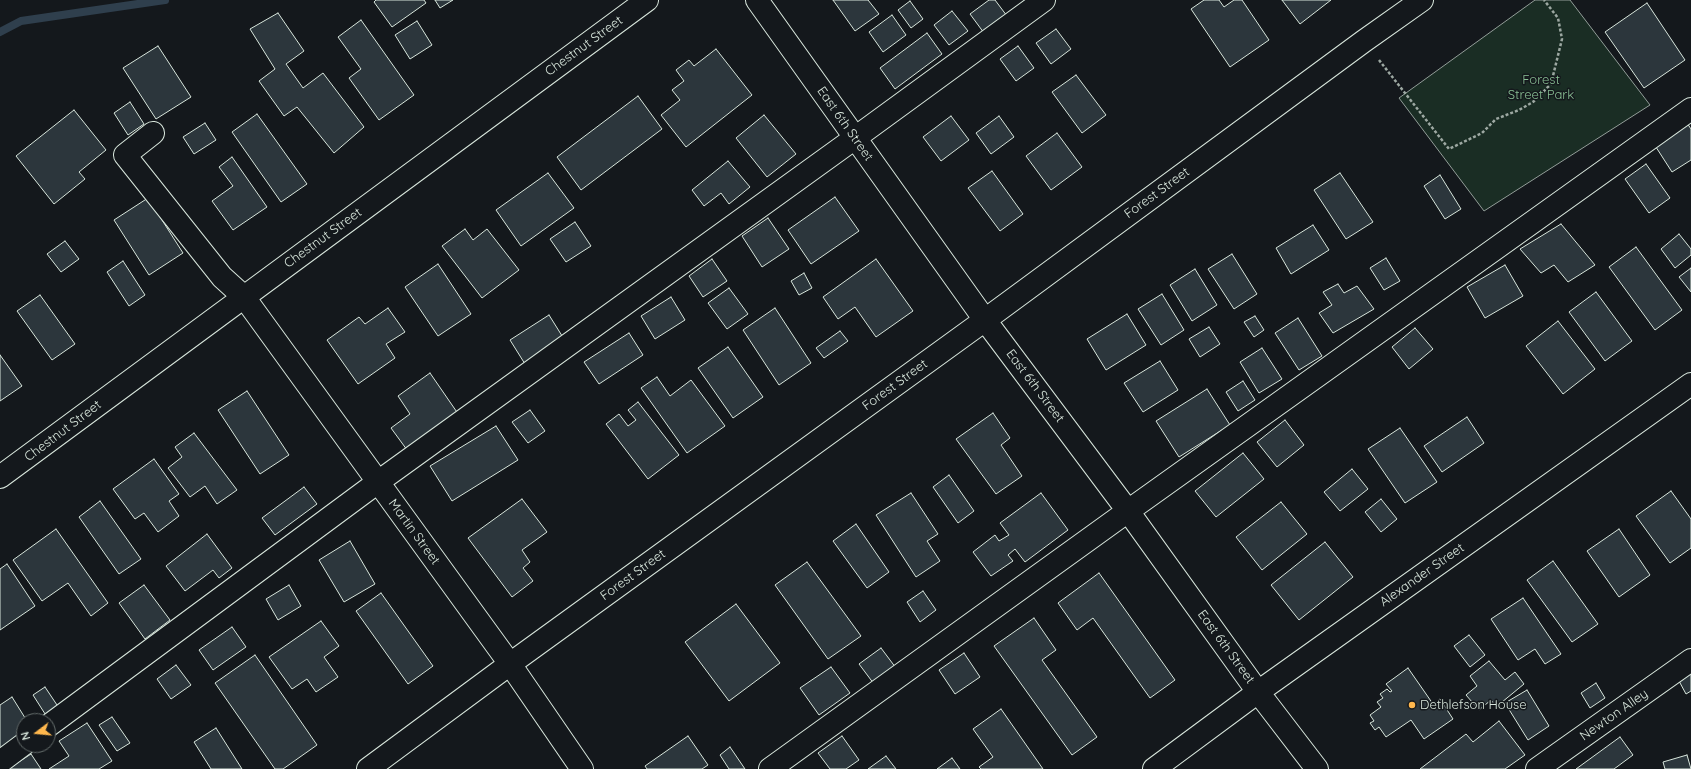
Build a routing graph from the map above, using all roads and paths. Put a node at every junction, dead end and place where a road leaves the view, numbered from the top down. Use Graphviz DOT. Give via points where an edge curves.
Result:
graph roads {
  1 [pos="647,0"];
  2 [pos="757,0"];
  3 [pos="1044,0"];
  4 [pos="1422,0"];
  5 [pos="1544,0"];
  6 [pos="1364,40"];
  7 [pos="1691,109"];
  8 [pos="153,133"];
  9 [pos="855,138"];
  10 [pos="244,297"];
  11 [pos="985,320"];
  12 [pos="1691,384"];
  13 [pos="0,477"];
  14 [pos="378,482"];
  15 [pos="1128,511"];
  16 [pos="1691,660"];
  17 [pos="510,664"];
  18 [pos="1258,692"];
  19 [pos="56,720"];
  20 [pos="16,750"];
  21 [pos="0,762"];
  22 [pos="368,769"];
  23 [pos="582,769"];
  24 [pos="770,769"];
  25 [pos="1154,769"];
  26 [pos="1317,769"];
  27 [pos="1537,769"];
  1 -- 10 [label="street, Chestnut Street"];
  2 -- 9 [label="street, East 6th Street"];
  3 -- 9 [label="street"];
  4 -- 6 [label="street, Forest Street"];
  5 -- 6 [label="path" via="1558,18 1562,39 1551,84 1533,102 1496,118 1482,133 1449,149"];
  6 -- 11 [label="street, Forest Street"];
  7 -- 15 [label="street"];
  8 -- 10 [label="street, Martin Street" via="125,155 222,276"];
  9 -- 11 [label="street, East 6th Street"];
  9 -- 14 [label="street"];
  10 -- 13 [label="street, Chestnut Street"];
  10 -- 14 [label="street, Martin Street"];
  11 -- 15 [label="street, East 6th Street"];
  11 -- 17 [label="street, Forest Street"];
  12 -- 18 [label="street, Alexander Street"];
  14 -- 17 [label="street, Martin Street"];
  14 -- 19 [label="street"];
  15 -- 18 [label="street, East 6th Street"];
  15 -- 24 [label="street"];
  16 -- 27 [label="street, Newton Alley"];
  17 -- 22 [label="street, Forest Street"];
  17 -- 23 [label="street, Martin Street"];
  18 -- 25 [label="street, Alexander Street"];
  18 -- 26 [label="street, East 6th Street"];
  20 -- 21 [label="street"];
}
